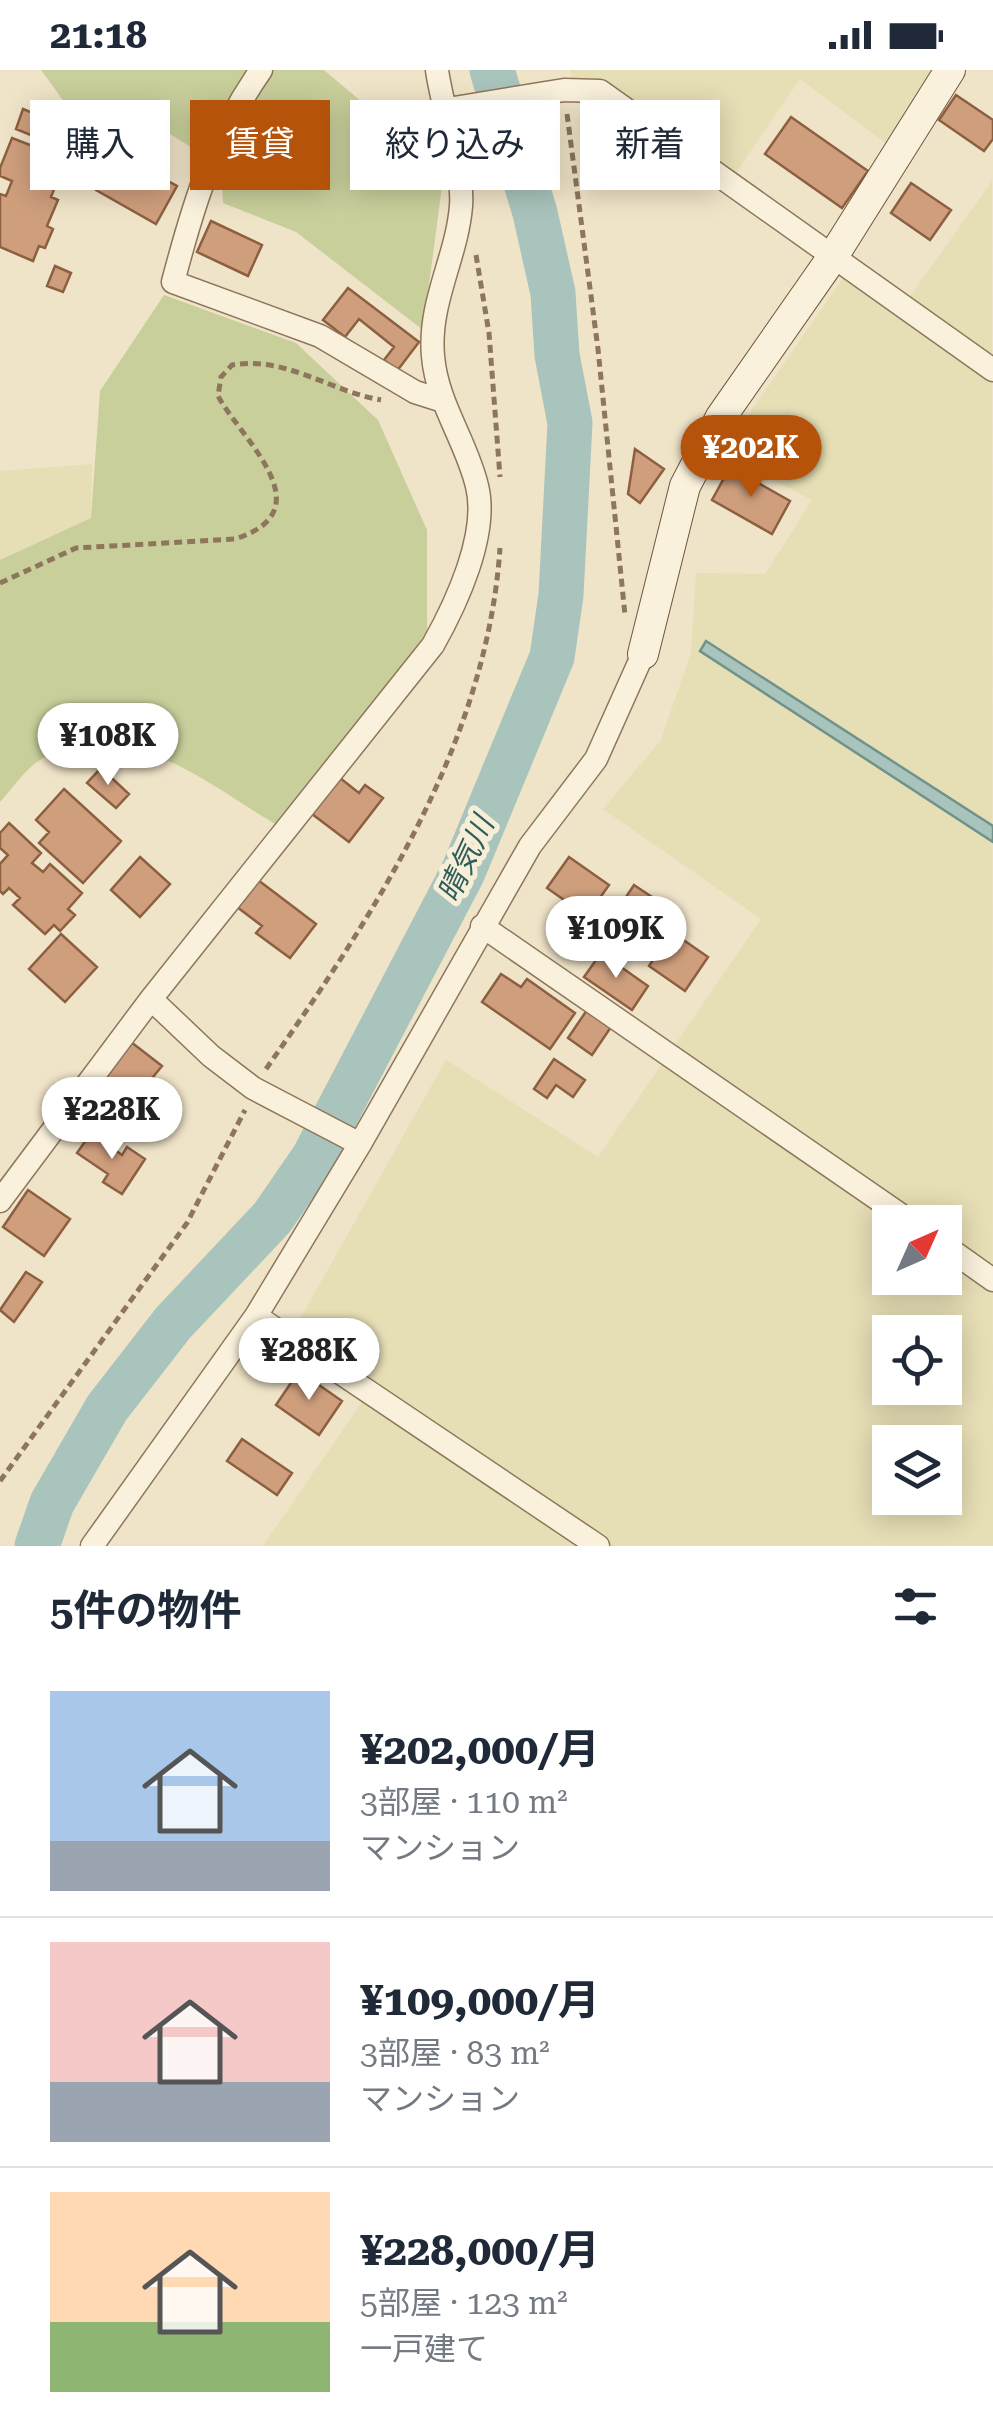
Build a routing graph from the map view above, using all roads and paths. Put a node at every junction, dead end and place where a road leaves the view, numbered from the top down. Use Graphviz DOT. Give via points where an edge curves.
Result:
graph roads {
  1 [pos="262,70"];
  2 [pos="437,70"];
  3 [pos="950,70"];
  4 [pos="562,80"];
  5 [pos="441,100"];
  6 [pos="482,100"];
  7 [pos="459,190"];
  8 [pos="832,258"];
  9 [pos="993,370"];
  10 [pos="440,400"];
  11 [pos="391,402"];
  12 [pos="0,583"];
  13 [pos="643,654"];
  14 [pos="482,926"];
  15 [pos="151,998"];
  16 [pos="253,1088"];
  17 [pos="360,1144"];
  18 [pos="0,1201"];
  19 [pos="886,1205"];
  20 [pos="962,1258"];
  21 [pos="993,1280"];
  22 [pos="256,1316"];
  23 [pos="0,1481"];
  24 [pos="92,1546"];
  25 [pos="598,1546"];
  1 -- 10 [label="street" via="229,116 197,190 173,282 320,336"];
  2 -- 5 [label="street"];
  3 -- 8 [label="street"];
  4 -- 6 [label="street"];
  4 -- 8 [label="street" via="600,91"];
  4 -- 13 [label="path" via="624,614"];
  7 -- 10 [label="street" via="462,204 436,302 432,354"];
  8 -- 9 [label="street"];
  8 -- 13 [label="street" via="721,416 685,486"];
  10 -- 15 [label="street" via="481,508 459,598 433,645"];
  11 -- 12 [label="path" via="357,396 281,365 232,365 221,377 218,396 274,482 271,516 256,532 235,539 76,548"];
  13 -- 14 [label="street" via="596,759 530,846"];
  14 -- 17 [label="street"];
  14 -- 19 [label="street"];
  15 -- 16 [label="street"];
  15 -- 18 [label="street"];
  16 -- 17 [label="street"];
  16 -- 23 [label="path" via="187,1223"];
  17 -- 22 [label="street"];
  20 -- 21 [label="street"];
  22 -- 24 [label="street"];
  22 -- 25 [label="street"];
}
